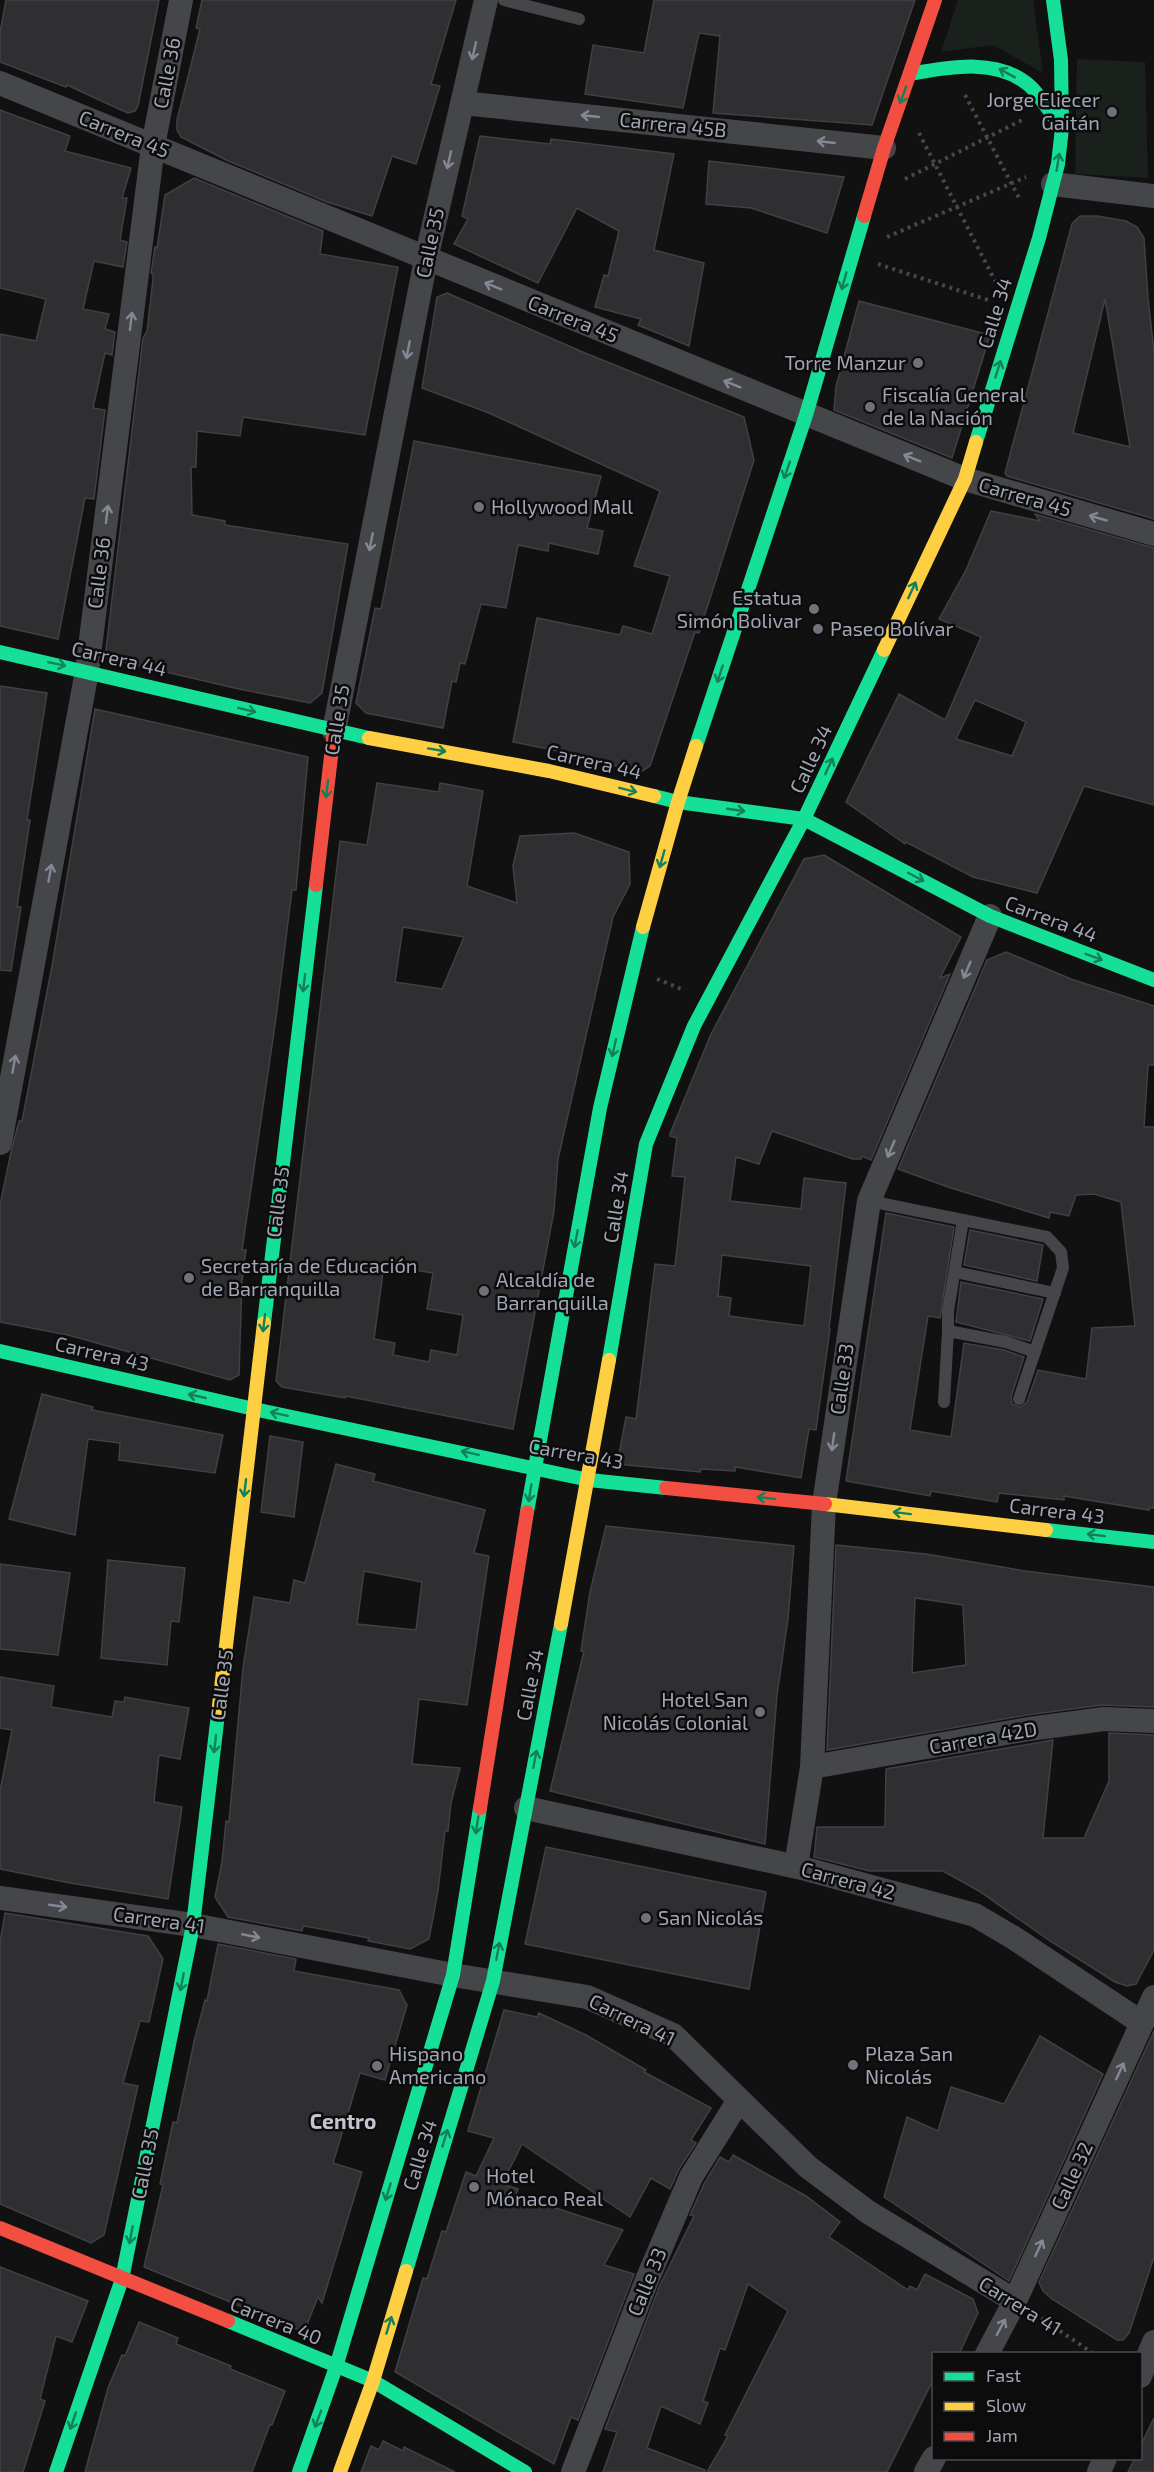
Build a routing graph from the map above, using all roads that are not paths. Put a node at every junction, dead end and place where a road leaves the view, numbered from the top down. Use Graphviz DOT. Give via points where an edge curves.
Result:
graph roads {
  1 [pos="181,0"];
  2 [pos="486,0"];
  3 [pos="504,0"];
  4 [pos="935,0"];
  5 [pos="1053,0"];
  6 [pos="579,19"];
  7 [pos="910,74"];
  8 [pos="0,83"];
  9 [pos="463,103"];
  10 [pos="1062,129"];
  11 [pos="153,146"];
  12 [pos="884,148"];
  13 [pos="1056,174"];
  14 [pos="1154,196"];
  15 [pos="426,259"];
  16 [pos="806,415"];
  17 [pos="964,479"];
  18 [pos="1154,534"];
  19 [pos="0,652"];
  20 [pos="87,671"];
  21 [pos="334,731"];
  22 [pos="678,802"];
  23 [pos="804,819"];
  24 [pos="990,916"];
  25 [pos="1154,980"];
  26 [pos="0,1143"];
  27 [pos="869,1201"];
  28 [pos="963,1220"];
  29 [pos="955,1272"];
  30 [pos="1055,1293"];
  31 [pos="948,1331"];
  32 [pos="0,1351"];
  33 [pos="1035,1352"];
  34 [pos="1019,1399"];
  35 [pos="944,1402"];
  36 [pos="254,1409"];
  37 [pos="534,1467"];
  38 [pos="589,1480"];
  39 [pos="824,1504"];
  40 [pos="1154,1542"];
  41 [pos="1154,1721"];
  42 [pos="812,1767"];
  43 [pos="526,1808"];
  44 [pos="796,1866"];
  45 [pos="0,1898"];
  46 [pos="194,1925"];
  47 [pos="453,1975"];
  48 [pos="493,1981"];
  49 [pos="1154,1997"];
  50 [pos="1142,2023"];
  51 [pos="739,2100"];
  52 [pos="0,2228"];
  53 [pos="122,2279"];
  54 [pos="1015,2301"];
  55 [pos="1154,2342"];
  56 [pos="988,2352"];
  57 [pos="336,2367"];
  58 [pos="1142,2371"];
  59 [pos="373,2381"];
  60 [pos="56,2472"];
  61 [pos="299,2472"];
  62 [pos="340,2472"];
  63 [pos="525,2472"];
  64 [pos="573,2472"];
  1 -- 11 [label="street, Calle 36"];
  2 -- 9 [label="street, Calle 35, one-way"];
  3 -- 6 [label="lane"];
  4 -- 7 [label="street, Calle 34"];
  5 -- 10 [label="street, Calle 34" via="1061,60"];
  10 -- 7 [label="street, one-way" via="1028,85 997,68 952,67"];
  7 -- 12 [label="street, Calle 34, one-way"];
  8 -- 11 [label="street, Carrera 45"];
  12 -- 9 [label="street, Carrera 45B, one-way"];
  9 -- 15 [label="street, Calle 35, one-way"];
  13 -- 10 [label="street, Calle 34, one-way"];
  11 -- 15 [label="street, Carrera 45"];
  20 -- 11 [label="street, Calle 36, one-way"];
  12 -- 16 [label="street, Calle 34, one-way"];
  13 -- 14 [label="street"];
  17 -- 13 [label="street, Calle 34, one-way" via="1011,312 1039,238"];
  16 -- 15 [label="street, Carrera 45, one-way"];
  15 -- 21 [label="street, Calle 35, one-way"];
  17 -- 16 [label="street, Carrera 45, one-way"];
  16 -- 22 [label="street, Calle 34, one-way"];
  18 -- 17 [label="street, Carrera 45, one-way"];
  23 -- 17 [label="street, Calle 34, one-way"];
  19 -- 20 [label="street, Carrera 44, one-way"];
  20 -- 21 [label="street, Carrera 44, one-way"];
  26 -- 20 [label="street, Calle 36, one-way"];
  21 -- 22 [label="street, Carrera 44, one-way" via="549,771"];
  21 -- 36 [label="street, Calle 35, one-way"];
  22 -- 23 [label="street, Carrera 44, one-way"];
  22 -- 37 [label="street, Calle 34, one-way" via="632,968 600,1108"];
  23 -- 24 [label="street, Carrera 44, one-way"];
  23 -- 38 [label="street, Calle 34" via="694,1026 646,1144"];
  24 -- 25 [label="street, Carrera 44, one-way"];
  24 -- 27 [label="street, Calle 33, one-way"];
  27 -- 28 [label="lane"];
  27 -- 39 [label="street, Calle 33, one-way"];
  28 -- 29 [label="lane"];
  28 -- 30 [label="lane" via="1047,1237 1061,1252 1063,1268"];
  29 -- 30 [label="lane"];
  29 -- 31 [label="lane"];
  30 -- 33 [label="lane"];
  31 -- 33 [label="lane"];
  31 -- 35 [label="lane"];
  36 -- 32 [label="street, Carrera 43, one-way"];
  33 -- 34 [label="lane"];
  37 -- 36 [label="street, Carrera 43, one-way"];
  36 -- 46 [label="street, Calle 35, one-way"];
  37 -- 38 [label="street, Carrera 43"];
  37 -- 47 [label="street, Calle 34, one-way"];
  39 -- 38 [label="street, Carrera 43, one-way"];
  43 -- 38 [label="street, Calle 34, one-way"];
  40 -- 39 [label="street, Carrera 43, one-way"];
  39 -- 42 [label="street, Calle 33"];
  41 -- 42 [label="street, Carrera 42D" via="1104,1719 1050,1726"];
  42 -- 44 [label="street, Calle 33"];
  43 -- 44 [label="street, Carrera 42"];
  48 -- 43 [label="street, Calle 34, one-way"];
  44 -- 50 [label="street, Carrera 42" via="975,1915"];
  45 -- 46 [label="street, Carrera 41, one-way"];
  46 -- 47 [label="street, Carrera 41, one-way"];
  46 -- 53 [label="street, Calle 35, one-way"];
  47 -- 48 [label="street, Carrera 41"];
  47 -- 57 [label="street, Calle 34, one-way"];
  48 -- 51 [label="street, Carrera 41" via="587,1996 673,2035"];
  59 -- 48 [label="street, Calle 34, one-way"];
  49 -- 50 [label="street, Calle 32"];
  54 -- 50 [label="street, Calle 32, one-way"];
  51 -- 54 [label="street, Carrera 41" via="808,2167 868,2212"];
  51 -- 64 [label="street, Calle 33" via="691,2177"];
  52 -- 53 [label="street, Carrera 40"];
  53 -- 57 [label="street, Carrera 40"];
  53 -- 60 [label="street, Calle 35, one-way"];
  56 -- 54 [label="street, Calle 32, one-way"];
  55 -- 58 [label="street"];
  57 -- 59 [label="street, Carrera 40"];
  57 -- 61 [label="street, Calle 34, one-way"];
  59 -- 62 [label="street, Calle 34"];
  59 -- 63 [label="street, Carrera 40"];
}
